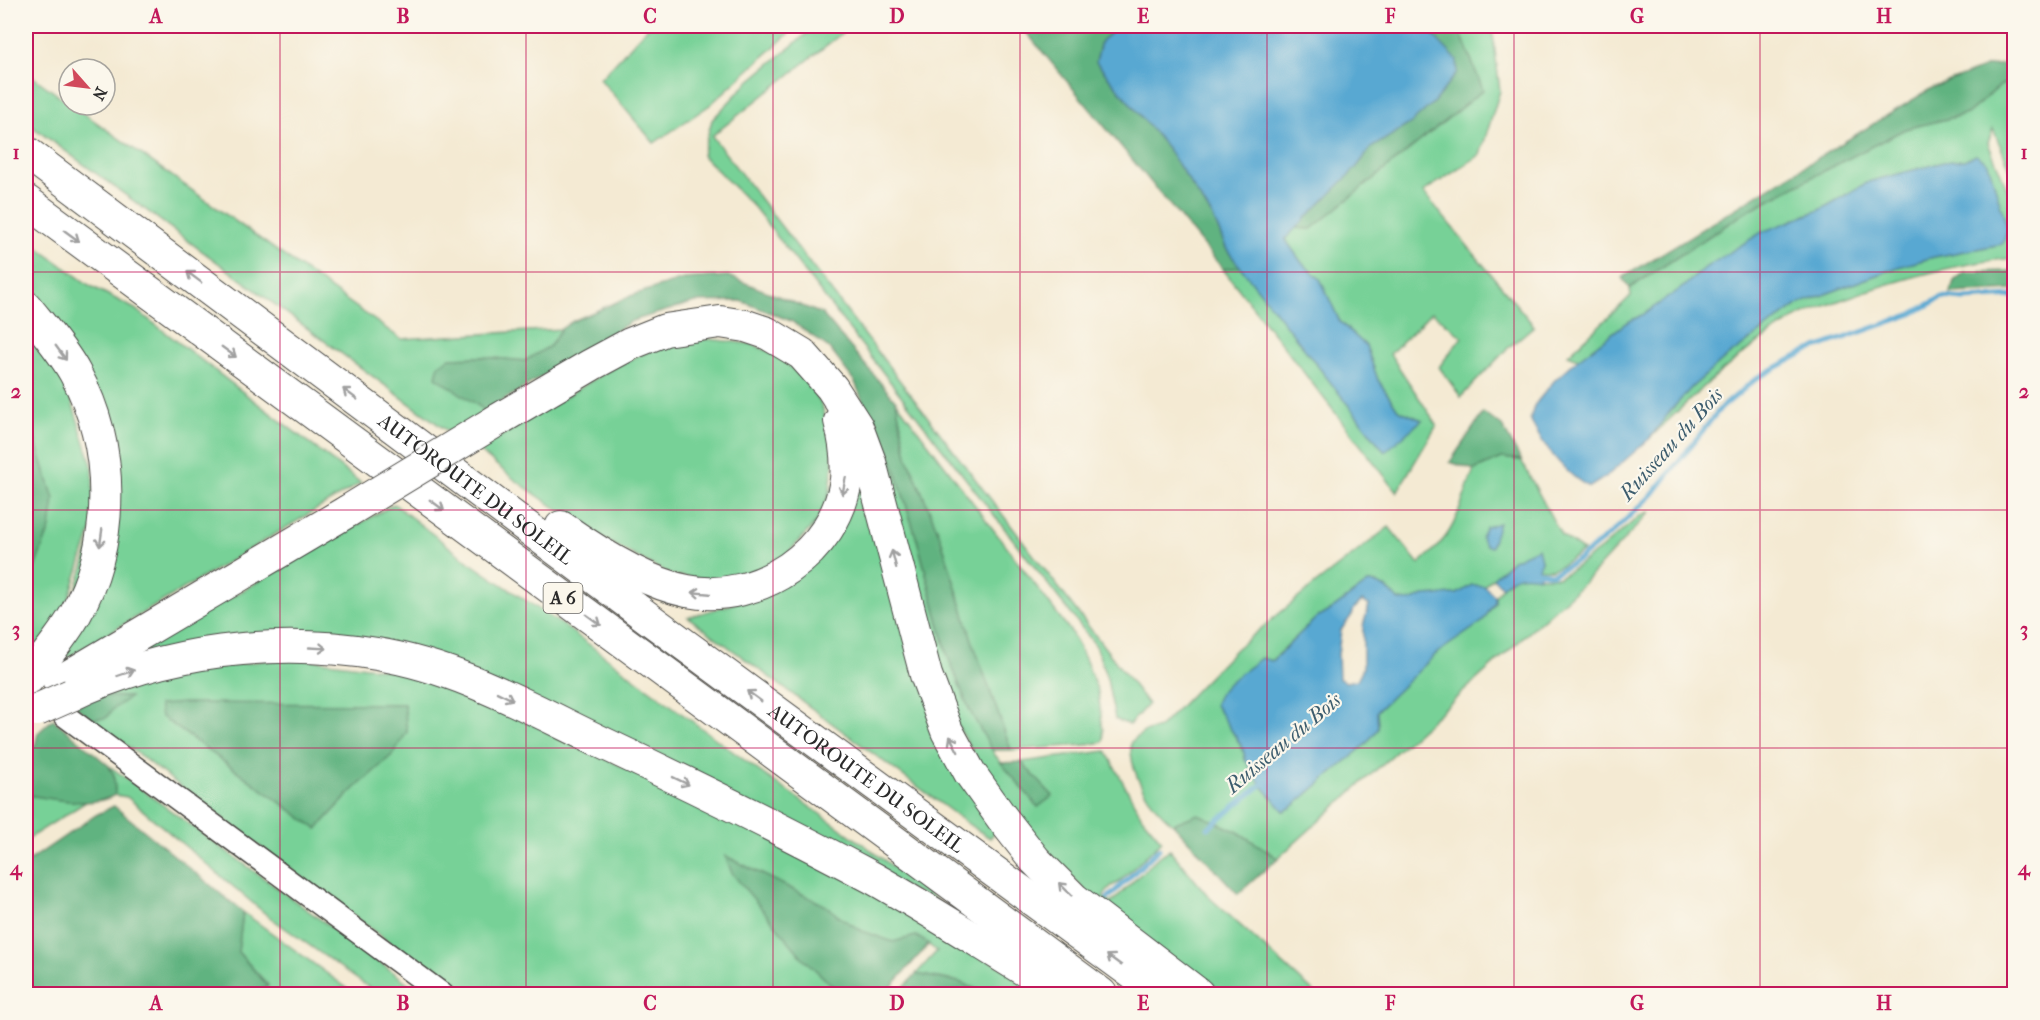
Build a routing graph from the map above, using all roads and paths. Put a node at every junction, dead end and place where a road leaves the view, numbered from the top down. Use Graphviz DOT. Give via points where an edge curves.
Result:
graph roads {
  1 [pos="26,152"];
  2 [pos="26,201"];
  3 [pos="26,307"];
  4 [pos="832,388"];
  5 [pos="481,492"];
  6 [pos="40,698"];
  7 [pos="442,994"];
  8 [pos="1062,994"];
  9 [pos="1101,994"];
  10 [pos="1161,994"];
  11 [pos="1198,994"];
  5 -- 1 [label="highway, AUTOROUTE DU SOLEIL / A 6, one-way"];
  2 -- 9 [label="highway, AUTOROUTE DU SOLEIL / A 6, one-way"];
  3 -- 6 [label="highway, one-way" via="75,372 94,418 103,452 105,484 100,549 88,587"];
  4 -- 5 [label="highway, one-way" via="847,457 846,481 832,523 802,559 781,574 738,591 713,594 669,586 591,549 529,505"];
  4 -- 6 [label="highway, bridge" via="802,354 767,333 720,322 664,330 591,365 496,421"];
  11 -- 4 [label="highway, one-way" via="1074,899 1035,860 970,773 947,731 926,675 857,427"];
  10 -- 5 [label="highway, AUTOROUTE DU SOLEIL / A 6, one-way"];
  6 -- 7 [label="street"];
  6 -- 8 [label="highway, one-way" via="158,663 266,647 321,647 426,665 482,685 854,868"];
}
